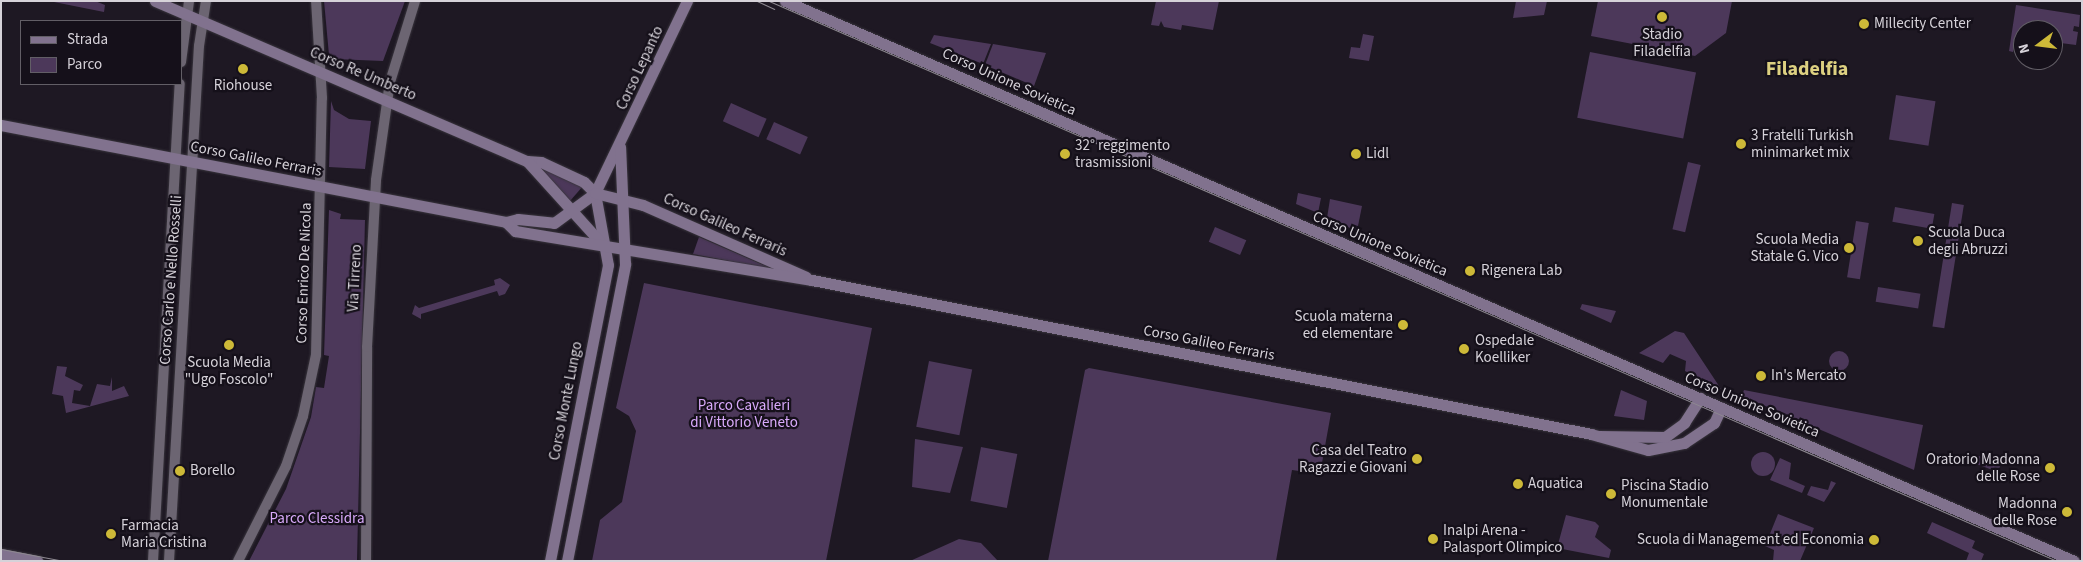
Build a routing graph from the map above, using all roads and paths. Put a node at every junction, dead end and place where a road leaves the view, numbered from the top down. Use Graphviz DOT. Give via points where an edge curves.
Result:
graph roads {
  1 [pos="155,1"];
  2 [pos="188,1"];
  3 [pos="206,1"];
  4 [pos="316,1"];
  5 [pos="415,1"];
  6 [pos="687,1"];
  7 [pos="785,1"];
  8 [pos="186,15"];
  9 [pos="202,22"];
  10 [pos="182,53"];
  11 [pos="321,73"];
  12 [pos="180,85"];
  13 [pos="386,100"];
  14 [pos="1,124"];
  15 [pos="620,147"];
  16 [pos="176,159"];
  17 [pos="194,162"];
  18 [pos="527,162"];
  19 [pos="321,187"];
  20 [pos="595,193"];
  21 [pos="375,197"];
  22 [pos="624,199"];
  23 [pos="574,212"];
  24 [pos="506,222"];
  25 [pos="606,246"];
  26 [pos="626,247"];
  27 [pos="812,280"];
  28 [pos="1700,398"];
  29 [pos="1721,408"];
  30 [pos="1599,436"];
  31 [pos="1,554"];
  32 [pos="37,561"];
  33 [pos="153,561"];
  34 [pos="169,561"];
  35 [pos="238,561"];
  36 [pos="366,561"];
  37 [pos="550,561"];
  38 [pos="567,561"];
  39 [pos="2074,561"];
  1 -- 8 [label="main road, Corso Re Umberto"];
  2 -- 8 [label="street"];
  3 -- 9 [label="street, Corso Carlo e Nello Rosselli"];
  4 -- 11 [label="street, Corso Enrico De Nicola"];
  5 -- 13 [label="street, Via Tirreno"];
  6 -- 15 [label="main road, Corso Lepanto"];
  7 -- 28 [label="main road, Corso Unione Sovietica"];
  8 -- 9 [label="main road, Corso Re Umberto"];
  8 -- 10 [label="street"];
  9 -- 11 [label="main road, Corso Re Umberto"];
  9 -- 17 [label="street, Corso Carlo e Nello Rosselli"];
  11 -- 13 [label="main road, Corso Re Umberto"];
  11 -- 19 [label="street, Corso Enrico De Nicola"];
  12 -- 16 [label="street, Corso Carlo e Nello Rosselli"];
  13 -- 18 [label="main road, Corso Re Umberto"];
  13 -- 21 [label="street, Via Tirreno"];
  14 -- 16 [label="main road, Corso Galileo Ferraris"];
  15 -- 20 [label="main road, Corso Lepanto" via="601,174"];
  15 -- 22 [label="main road, Corso Lepanto"];
  16 -- 17 [label="main road, Corso Galileo Ferraris"];
  16 -- 33 [label="street, Corso Carlo e Nello Rosselli"];
  17 -- 19 [label="main road, Corso Galileo Ferraris"];
  17 -- 34 [label="street, Corso Carlo e Nello Rosselli"];
  18 -- 20 [label="main road" via="541,162 577,178"];
  18 -- 23 [label="main road"];
  19 -- 21 [label="main road, Corso Galileo Ferraris"];
  19 -- 35 [label="street, Corso Enrico De Nicola" via="320,309 310,387 274,495"];
  20 -- 22 [label="main road, Corso Galileo Ferraris"];
  20 -- 23 [label="main road"];
  20 -- 25 [label="main road, Corso Monte Lungo"];
  21 -- 24 [label="main road, Corso Galileo Ferraris"];
  21 -- 36 [label="street, Via Tirreno" via="367,347"];
  22 -- 26 [label="main road, Corso Lepanto"];
  22 -- 27 [label="main road, Corso Galileo Ferraris"];
  23 -- 24 [label="main road" via="554,223 518,219"];
  23 -- 25 [label="main road" via="590,234"];
  24 -- 25 [label="main road, Corso Galileo Ferraris" via="515,231"];
  25 -- 26 [label="main road, Corso Galileo Ferraris"];
  25 -- 37 [label="main road, Corso Monte Lungo" via="608,266"];
  26 -- 27 [label="main road, Corso Galileo Ferraris" via="786,279"];
  26 -- 38 [label="main road"];
  27 -- 30 [label="main road, Corso Galileo Ferraris"];
  28 -- 29 [label="main road, Corso Unione Sovietica"];
  28 -- 30 [label="main road" via="1684,424 1665,437"];
  29 -- 30 [label="main road" via="1714,423 1672,448 1648,450"];
  29 -- 39 [label="main road, Corso Unione Sovietica"];
  31 -- 32 [label="main road"];
}
